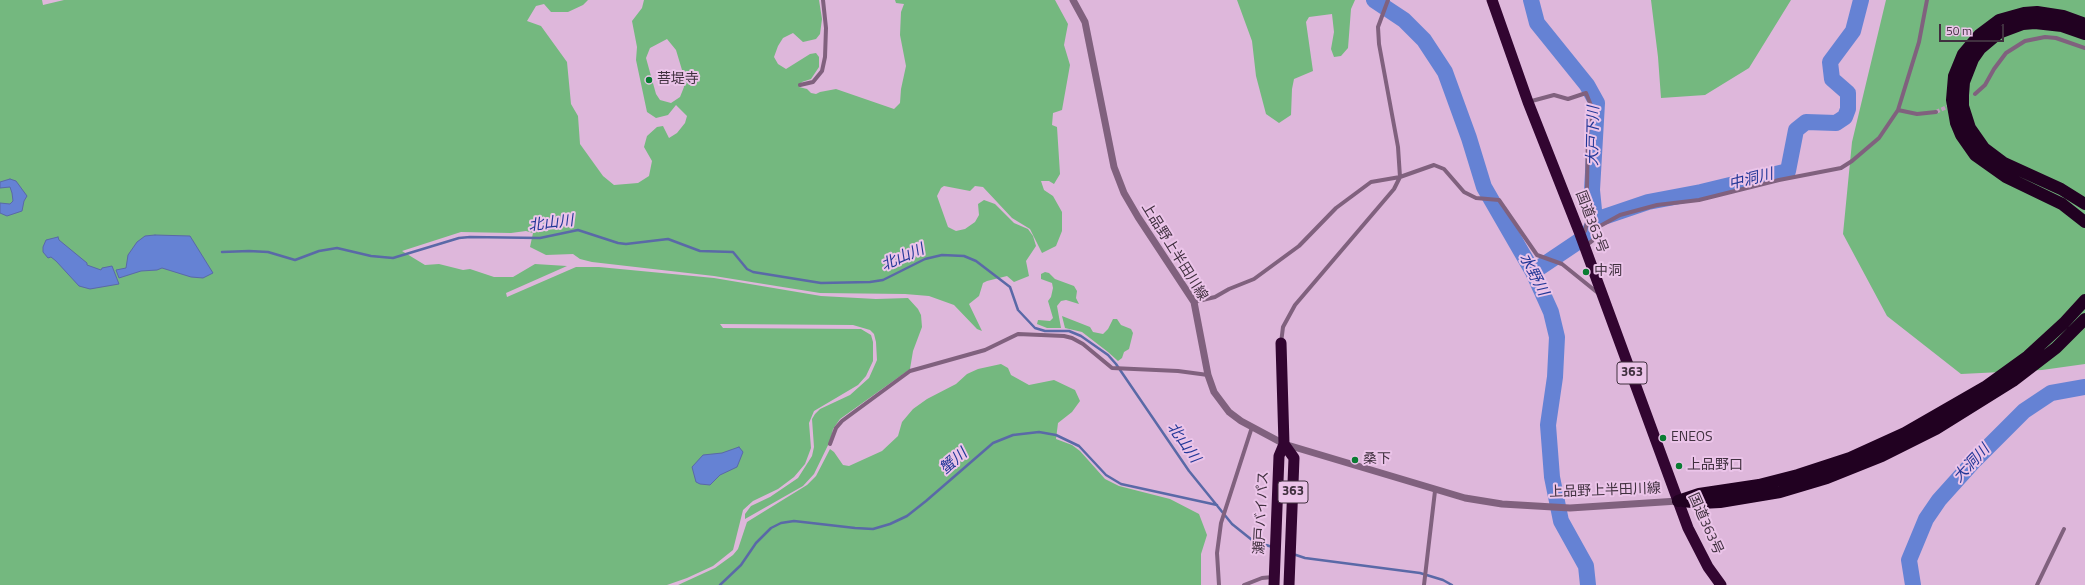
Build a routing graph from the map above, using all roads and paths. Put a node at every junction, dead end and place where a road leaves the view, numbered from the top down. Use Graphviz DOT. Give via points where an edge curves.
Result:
graph roads {
  1 [pos="823,0"];
  2 [pos="1073,0"];
  3 [pos="1388,0"];
  4 [pos="1492,0"];
  5 [pos="1927,0"];
  6 [pos="2085,24"];
  7 [pos="2085,34"];
  8 [pos="2085,48"];
  9 [pos="800,85"];
  10 [pos="1975,94"];
  11 [pos="1528,102"];
  12 [pos="1898,110"];
  13 [pos="1936,112"];
  14 [pos="1400,177"];
  15 [pos="2085,204"];
  16 [pos="2085,222"];
  17 [pos="1580,234"];
  18 [pos="1585,246"];
  19 [pos="1605,299"];
  20 [pos="2085,300"];
  21 [pos="1194,302"];
  22 [pos="2085,319"];
  23 [pos="1281,343"];
  24 [pos="1208,375"];
  25 [pos="1252,428"];
  26 [pos="830,444"];
  27 [pos="1284,444"];
  28 [pos="1435,491"];
  29 [pos="1678,501"];
  30 [pos="2064,528"];
  31 [pos="1274,581"];
  32 [pos="1219,585"];
  33 [pos="1244,585"];
  34 [pos="1288,585"];
  35 [pos="1424,585"];
  36 [pos="1720,585"];
  37 [pos="2037,585"];
  1 -- 9 [label="street" via="826,28 822,71 814,82"];
  2 -- 21 [label="street, 上品野上半田川線" via="1084,22 1114,167 1124,194"];
  3 -- 14 [label="street" via="1378,27 1379,44 1398,148"];
  4 -- 11 [label="highway, 国道363号 / 363"];
  5 -- 12 [label="street" via="1919,42"];
  6 -- 16 [label="highway" via="2064,16 2037,12 2011,15 1999,20 1979,35 1963,54 1954,76 1952,100 1961,135 1975,154 2006,177 2073,210"];
  7 -- 15 [label="highway" via="2062,26 2035,23 2023,24 1999,33 1984,45 1973,59 1964,82 1963,95 1970,128 1984,148 2004,163 2061,189"];
  8 -- 10 [label="street" via="2056,38 2045,37 2025,41 2006,52 1985,85"];
  11 -- 17 [label="highway, 国道363号 / 363"];
  11 -- 17 [label="street" via="1554,95 1568,99 1586,93 1592,108 1588,132 1587,188 1590,214 1585,231"];
  12 -- 13 [label="street" via="1926,115"];
  12 -- 18 [label="street" via="1879,138 1841,168 1699,200 1657,205 1620,215 1600,226 1592,241"];
  14 -- 19 [label="street" via="1434,165 1444,169 1464,192 1476,198 1499,200 1537,255 1562,264"];
  14 -- 21 [label="street" via="1371,182 1336,208 1299,246 1254,279 1215,297"];
  14 -- 23 [label="street" via="1394,189 1295,305 1283,327"];
  17 -- 18 [label="highway, 国道363号 / 363"];
  18 -- 19 [label="highway, 国道363号 / 363"];
  19 -- 29 [label="highway, 国道363号 / 363"];
  20 -- 29 [label="highway" via="2049,338 2023,360 1958,403 1905,433 1850,458 1804,474 1759,485 1699,494"];
  21 -- 24 [label="street, 上品野上半田川線"];
  22 -- 29 [label="highway" via="2056,348 2013,381 1936,429 1882,456 1827,478 1780,492 1714,502"];
  23 -- 27 [label="highway, 瀬戸バイパス / 363"];
  24 -- 25 [label="street, 上品野上半田川線" via="1222,404"];
  24 -- 26 [label="street" via="1112,368 1072,338 1018,334 985,350 910,372 842,421 836,428"];
  25 -- 27 [label="street, 上品野上半田川線"];
  25 -- 32 [label="street" via="1221,523 1217,553"];
  27 -- 28 [label="street, 上品野上半田川線"];
  27 -- 31 [label="highway, 瀬戸バイパス / 363" via="1279,456"];
  27 -- 34 [label="highway, 瀬戸バイパス / 363" via="1294,458"];
  28 -- 29 [label="street, 上品野上半田川線" via="1465,498 1541,507 1570,508"];
  28 -- 35 [label="street"];
  29 -- 36 [label="highway, 国道363号 / 363" via="1697,548"];
  30 -- 37 [label="street"];
  31 -- 33 [label="street" via="1262,578"];
}
